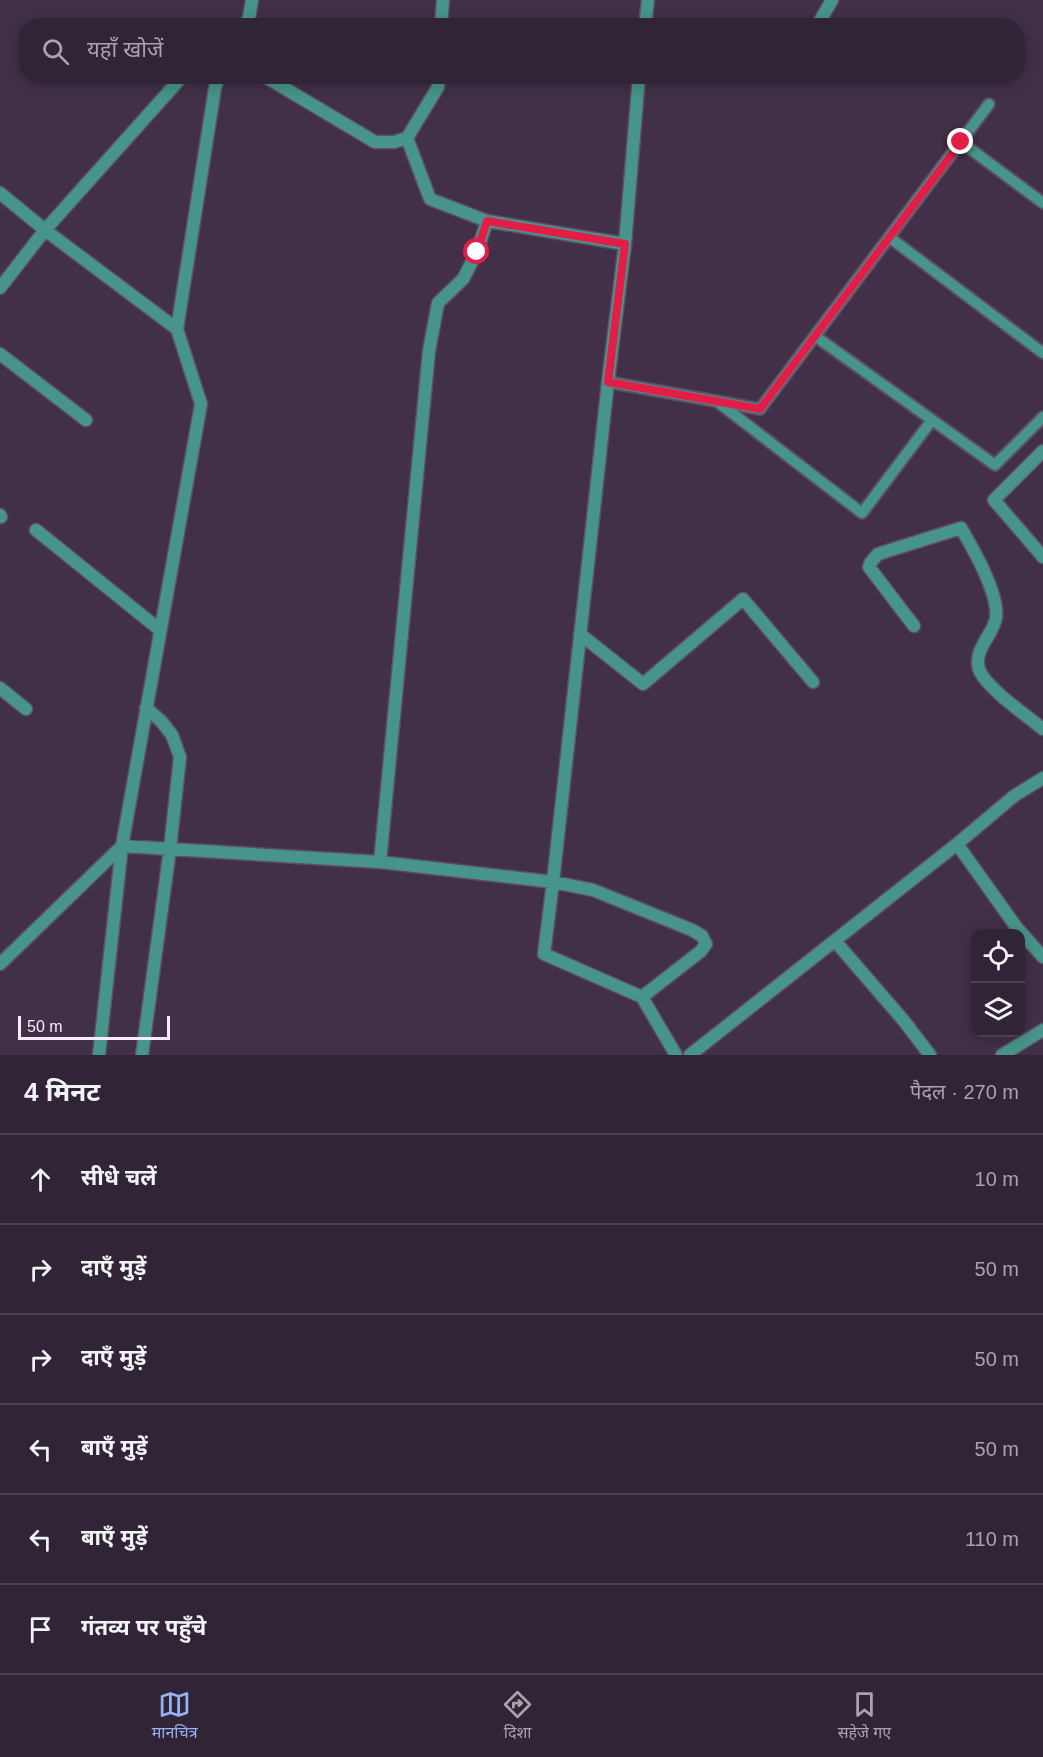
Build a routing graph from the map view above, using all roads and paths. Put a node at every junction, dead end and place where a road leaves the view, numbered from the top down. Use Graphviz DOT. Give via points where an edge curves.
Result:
graph roads {
  1 [pos="252,0"];
  2 [pos="443,0"];
  3 [pos="648,0"];
  4 [pos="832,0"];
  5 [pos="249,18"];
  6 [pos="442,18"];
  7 [pos="646,18"];
  8 [pos="822,18"];
  9 [pos="176,84"];
  10 [pos="216,84"];
  11 [pos="277,84"];
  12 [pos="438,84"];
  13 [pos="638,84"];
  14 [pos="989,104"];
  15 [pos="407,138"];
  16 [pos="961,142"];
  17 [pos="0,193"];
  18 [pos="1043,203"];
  19 [pos="487,221"];
  20 [pos="45,230"];
  21 [pos="889,237"];
  22 [pos="625,244"];
  23 [pos="0,288"];
  24 [pos="177,329"];
  25 [pos="815,336"];
  26 [pos="1043,353"];
  27 [pos="0,354"];
  28 [pos="608,382"];
  29 [pos="716,401"];
  30 [pos="1043,417"];
  31 [pos="86,420"];
  32 [pos="932,420"];
  33 [pos="1043,451"];
  34 [pos="36,530"];
  35 [pos="1043,556"];
  36 [pos="914,626"];
  37 [pos="160,630"];
  38 [pos="580,634"];
  39 [pos="813,682"];
  40 [pos="0,688"];
  41 [pos="146,708"];
  42 [pos="26,709"];
  43 [pos="1043,729"];
  44 [pos="1043,778"];
  45 [pos="957,844"];
  46 [pos="122,846"];
  47 [pos="170,849"];
  48 [pos="380,862"];
  49 [pos="553,882"];
  50 [pos="835,941"];
  51 [pos="1043,957"];
  52 [pos="0,964"];
  53 [pos="642,996"];
  54 [pos="1043,1030"];
  55 [pos="99,1055"];
  56 [pos="142,1055"];
  57 [pos="676,1055"];
  58 [pos="690,1055"];
  59 [pos="930,1055"];
  60 [pos="1002,1055"];
  1 -- 5 [label="street"];
  2 -- 6 [label="street"];
  3 -- 7 [label="street"];
  4 -- 8 [label="street"];
  9 -- 20 [label="street"];
  10 -- 24 [label="street"];
  11 -- 15 [label="street" via="375,142"];
  12 -- 15 [label="street"];
  13 -- 22 [label="street"];
  14 -- 16 [label="lane"];
  15 -- 19 [label="street" via="430,199"];
  16 -- 18 [label="lane"];
  16 -- 21 [label="lane"];
  17 -- 20 [label="street"];
  19 -- 22 [label="street"];
  19 -- 48 [label="street" via="463,279 438,303 429,351"];
  20 -- 23 [label="street"];
  20 -- 24 [label="street"];
  21 -- 25 [label="lane"];
  21 -- 26 [label="lane"];
  22 -- 28 [label="street"];
  24 -- 37 [label="street" via="201,404"];
  25 -- 29 [label="lane" via="760,409"];
  25 -- 32 [label="lane"];
  27 -- 31 [label="street"];
  28 -- 29 [label="lane"];
  28 -- 38 [label="street"];
  29 -- 32 [label="lane" via="862,513"];
  30 -- 32 [label="lane" via="995,465"];
  33 -- 35 [label="street" via="994,500"];
  34 -- 37 [label="street"];
  36 -- 43 [label="street" via="869,567 871,562 878,554 961,528 994,598 996,616 978,657 979,669 1001,695"];
  37 -- 41 [label="street"];
  38 -- 39 [label="street" via="643,684 743,599"];
  38 -- 49 [label="street"];
  40 -- 42 [label="street"];
  41 -- 46 [label="street"];
  41 -- 47 [label="street" via="172,735 180,758"];
  44 -- 45 [label="street" via="1014,796"];
  45 -- 50 [label="street"];
  45 -- 51 [label="street" via="1017,928"];
  46 -- 47 [label="street"];
  46 -- 52 [label="street"];
  46 -- 55 [label="street"];
  47 -- 48 [label="street"];
  47 -- 56 [label="street"];
  48 -- 49 [label="street"];
  49 -- 53 [label="street" via="544,954"];
  49 -- 53 [label="street" via="593,890 702,936 706,944 701,951"];
  50 -- 58 [label="street"];
  50 -- 59 [label="street"];
  53 -- 57 [label="street"];
  54 -- 60 [label="street"];
}
